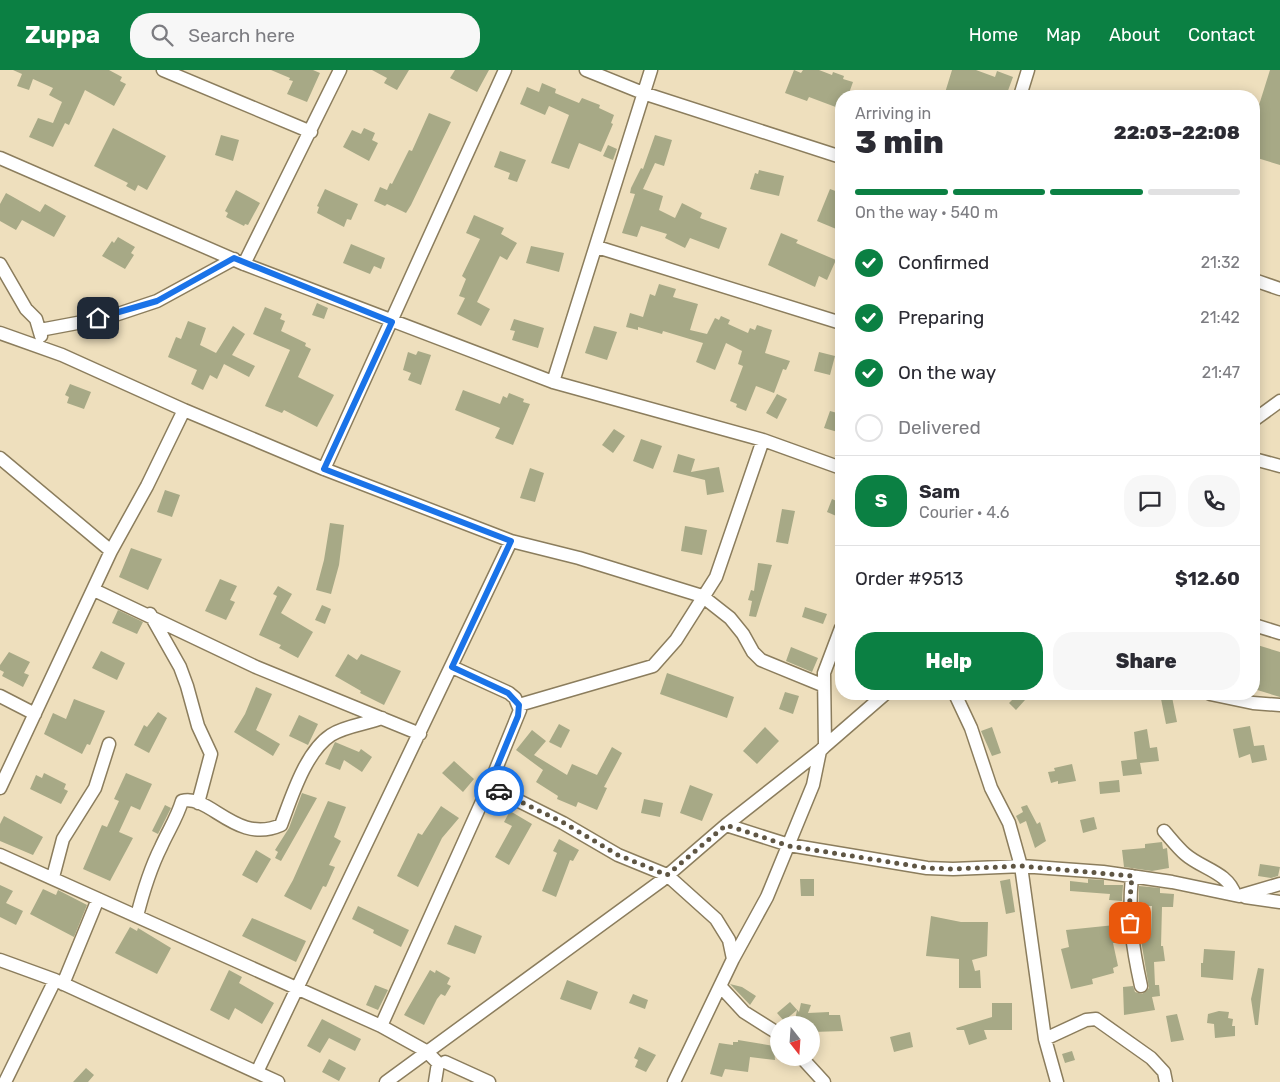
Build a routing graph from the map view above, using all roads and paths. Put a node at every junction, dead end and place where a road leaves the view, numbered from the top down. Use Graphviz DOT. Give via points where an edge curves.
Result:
graph roads {
  1 [pos="163,70"];
  2 [pos="340,70"];
  3 [pos="505,70"];
  4 [pos="586,70"];
  5 [pos="651,70"];
  6 [pos="1028,70"];
  7 [pos="1022,90"];
  8 [pos="642,93"];
  9 [pos="310,132"];
  10 [pos="835,155"];
  11 [pos="0,158"];
  12 [pos="597,247"];
  13 [pos="239,261"];
  14 [pos="0,264"];
  15 [pos="1260,282"];
  16 [pos="1280,289"];
  17 [pos="835,321"];
  18 [pos="392,322"];
  19 [pos="40,330"];
  20 [pos="0,333"];
  21 [pos="44,348"];
  22 [pos="553,382"];
  23 [pos="1280,401"];
  24 [pos="184,410"];
  25 [pos="1260,416"];
  26 [pos="763,440"];
  27 [pos="0,458"];
  28 [pos="1260,461"];
  29 [pos="835,466"];
  30 [pos="1280,466"];
  31 [pos="324,469"];
  32 [pos="511,541"];
  33 [pos="111,551"];
  34 [pos="94,590"];
  35 [pos="702,596"];
  36 [pos="150,614"];
  37 [pos="1260,627"];
  38 [pos="1280,633"];
  39 [pos="835,642"];
  40 [pos="452,667"];
  41 [pos="822,685"];
  42 [pos="0,696"];
  43 [pos="878,700"];
  44 [pos="958,700"];
  45 [pos="1238,700"];
  46 [pos="519,705"];
  47 [pos="1280,705"];
  48 [pos="35,714"];
  49 [pos="382,718"];
  50 [pos="420,734"];
  51 [pos="109,744"];
  52 [pos="822,748"];
  53 [pos="489,786"];
  54 [pos="0,788"];
  55 [pos="198,803"];
  56 [pos="726,825"];
  57 [pos="1164,831"];
  58 [pos="789,846"];
  59 [pos="0,855"];
  60 [pos="1021,866"];
  61 [pos="667,875"];
  62 [pos="1132,876"];
  63 [pos="53,877"];
  64 [pos="1280,884"];
  65 [pos="1237,896"];
  66 [pos="98,899"];
  67 [pos="1280,902"];
  68 [pos="137,916"];
  69 [pos="733,959"];
  70 [pos="0,960"];
  71 [pos="59,982"];
  72 [pos="720,986"];
  73 [pos="1142,986"];
  74 [pos="297,989"];
  75 [pos="381,1026"];
  76 [pos="770,1028"];
  77 [pos="1045,1038"];
  78 [pos="426,1051"];
  79 [pos="445,1062"];
  80 [pos="809,1066"];
  81 [pos="257,1072"];
  82 [pos="5,1082"];
  83 [pos="278,1082"];
  84 [pos="386,1082"];
  85 [pos="436,1082"];
  86 [pos="488,1082"];
  87 [pos="674,1082"];
  88 [pos="824,1082"];
  89 [pos="1057,1082"];
  90 [pos="1166,1082"];
  1 -- 9 [label="street"];
  2 -- 9 [label="street"];
  3 -- 18 [label="street"];
  4 -- 8 [label="street"];
  5 -- 8 [label="street"];
  6 -- 7 [label="street"];
  8 -- 10 [label="street"];
  8 -- 12 [label="street"];
  9 -- 13 [label="street"];
  11 -- 13 [label="street"];
  12 -- 17 [label="street"];
  12 -- 22 [label="street"];
  13 -- 18 [label="street"];
  13 -- 19 [label="street" via="157,301 110,317"];
  14 -- 19 [label="street"];
  15 -- 16 [label="street"];
  18 -- 22 [label="street"];
  18 -- 31 [label="street"];
  19 -- 21 [label="street"];
  20 -- 21 [label="street"];
  21 -- 24 [label="street"];
  22 -- 26 [label="street"];
  23 -- 25 [label="street"];
  24 -- 31 [label="street"];
  24 -- 33 [label="street"];
  26 -- 29 [label="street"];
  26 -- 35 [label="street" via="716,577"];
  27 -- 33 [label="street"];
  28 -- 30 [label="street"];
  31 -- 32 [label="street"];
  32 -- 35 [label="street"];
  32 -- 40 [label="street"];
  33 -- 34 [label="street"];
  34 -- 36 [label="street"];
  34 -- 48 [label="street"];
  35 -- 41 [label="street" via="730,618 761,660"];
  35 -- 46 [label="street" via="676,640 653,666"];
  36 -- 49 [label="street" via="256,666"];
  36 -- 55 [label="street" via="180,667 198,726 212,754"];
  37 -- 38 [label="street"];
  39 -- 41 [label="street" via="825,665"];
  40 -- 46 [label="street" via="508,693"];
  40 -- 50 [label="street"];
  41 -- 52 [label="street"];
  42 -- 48 [label="street"];
  43 -- 52 [label="street"];
  44 -- 60 [label="street" via="991,788 1009,823"];
  45 -- 47 [label="street"];
  46 -- 53 [label="street" via="518,716"];
  48 -- 54 [label="street"];
  49 -- 50 [label="street"];
  49 -- 55 [label="street" via="336,733 323,743 301,775 280,825 264,831 251,831"];
  50 -- 74 [label="street"];
  51 -- 63 [label="street" via="95,788 63,839"];
  52 -- 56 [label="street"];
  52 -- 58 [label="street" via="813,785"];
  53 -- 61 [label="street" via="564,823 618,855"];
  53 -- 75 [label="street"];
  55 -- 68 [label="street" via="188,799 182,801 145,886"];
  56 -- 58 [label="street"];
  56 -- 61 [label="street"];
  57 -- 65 [label="street" via="1186,855 1220,874"];
  58 -- 60 [label="street" via="927,868"];
  58 -- 69 [label="street" via="767,897"];
  59 -- 63 [label="street"];
  60 -- 62 [label="street"];
  60 -- 77 [label="street"];
  61 -- 69 [label="street" via="716,919 729,940"];
  61 -- 78 [label="street"];
  62 -- 65 [label="street"];
  62 -- 73 [label="street" via="1129,910"];
  63 -- 66 [label="street"];
  64 -- 65 [label="street"];
  65 -- 67 [label="street"];
  66 -- 68 [label="street"];
  66 -- 71 [label="street"];
  68 -- 74 [label="street"];
  69 -- 72 [label="street"];
  70 -- 71 [label="street"];
  71 -- 81 [label="street"];
  71 -- 82 [label="street"];
  72 -- 76 [label="street" via="744,1012"];
  72 -- 87 [label="street"];
  74 -- 75 [label="street"];
  74 -- 81 [label="street"];
  75 -- 78 [label="street"];
  77 -- 89 [label="street"];
  77 -- 90 [label="street" via="1086,1020 1096,1019 1151,1058 1164,1072"];
  78 -- 84 [label="street"];
  78 -- 85 [label="street" via="438,1063"];
  79 -- 86 [label="street"];
  80 -- 88 [label="street"];
  81 -- 83 [label="street"];
}
